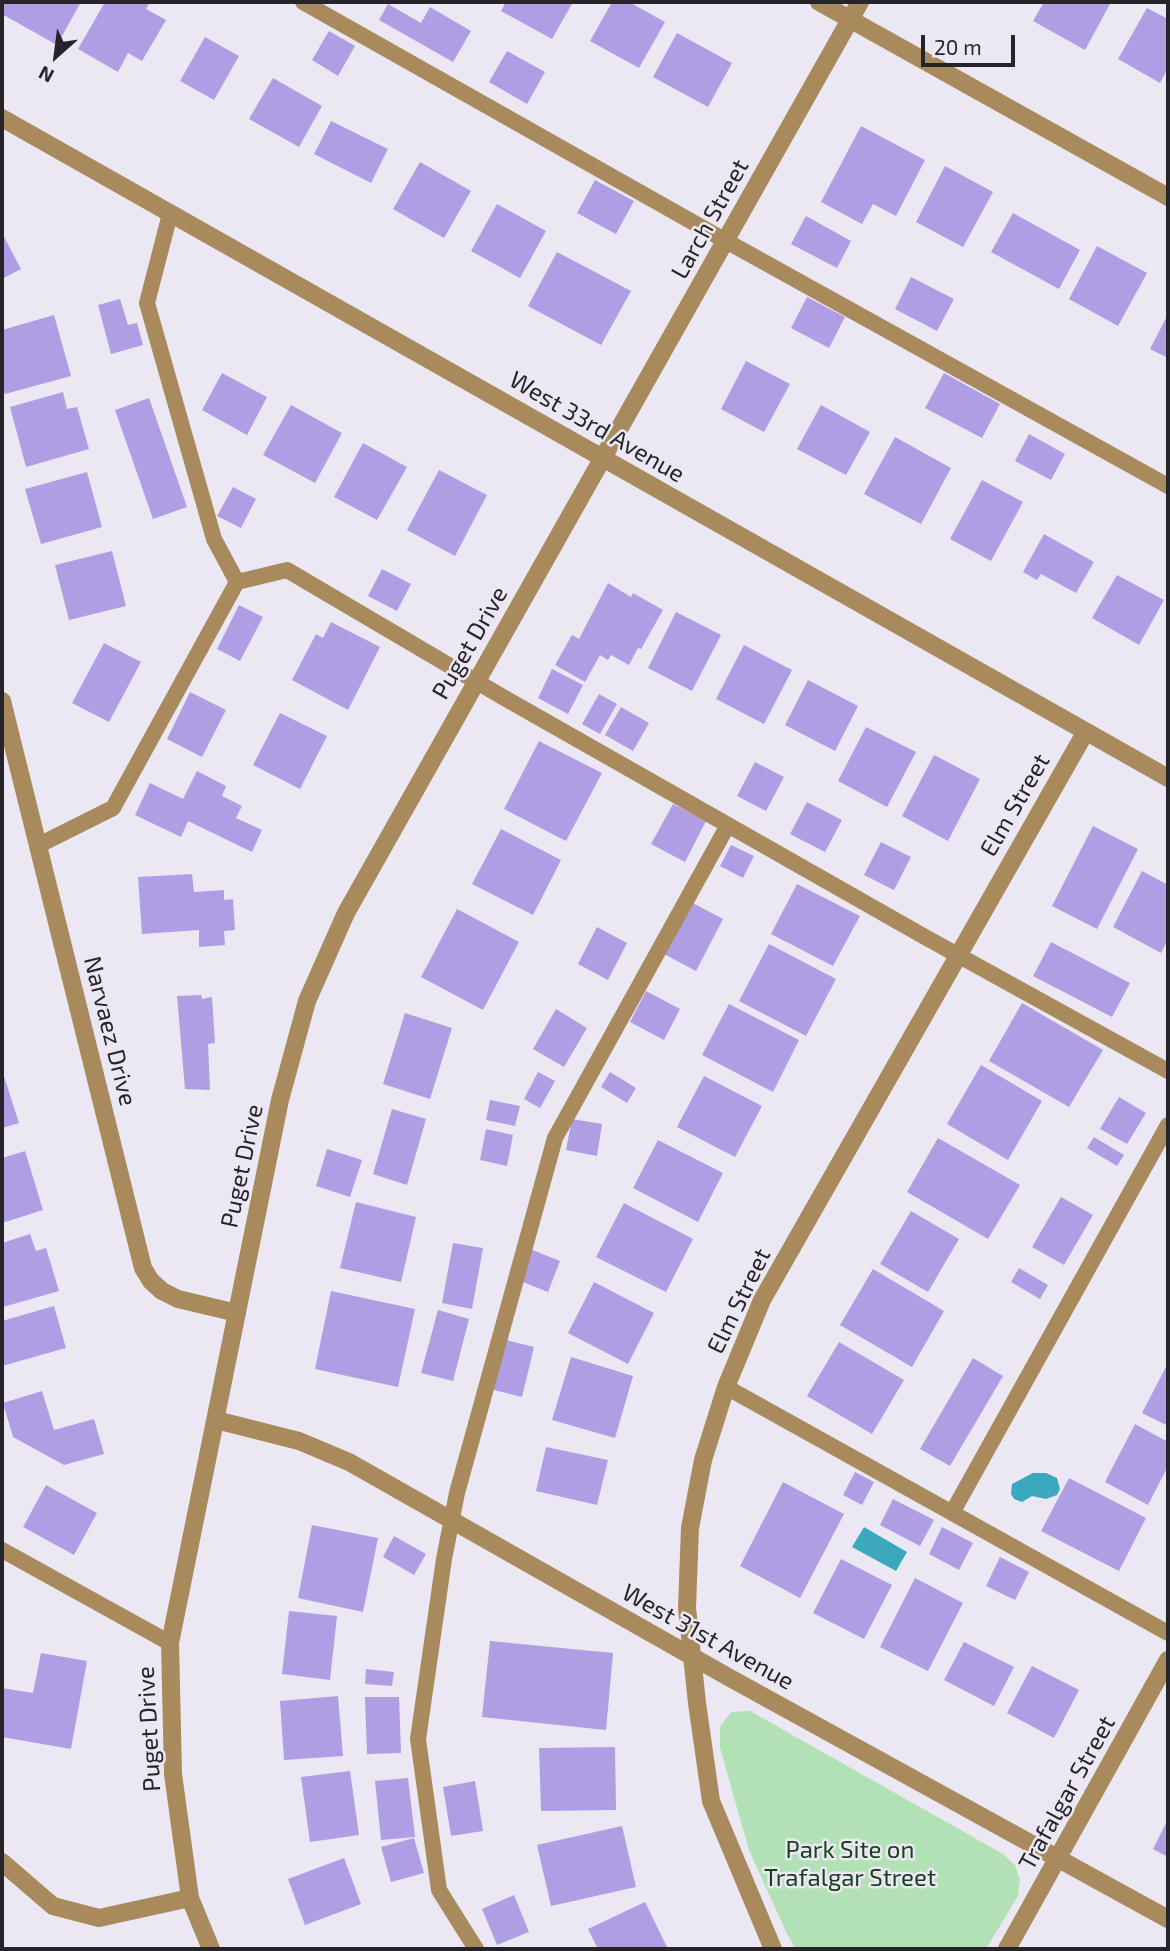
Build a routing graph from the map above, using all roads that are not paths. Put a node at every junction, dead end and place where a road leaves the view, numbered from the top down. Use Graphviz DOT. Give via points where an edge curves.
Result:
graph roads {
  1 [pos="303,2"];
  2 [pos="819,2"];
  3 [pos="860,2"];
  4 [pos="850,19"];
  5 [pos="2,118"];
  6 [pos="1168,197"];
  7 [pos="170,214"];
  8 [pos="726,242"];
  9 [pos="603,459"];
  10 [pos="1168,486"];
  11 [pos="237,582"];
  12 [pos="476,681"];
  13 [pos="2,701"];
  14 [pos="1085,733"];
  15 [pos="1168,778"];
  16 [pos="728,825"];
  17 [pos="39,845"];
  18 [pos="957,954"];
  19 [pos="1168,1071"];
  20 [pos="1168,1125"];
  21 [pos="237,1313"];
  22 [pos="726,1387"];
  23 [pos="216,1420"];
  24 [pos="953,1513"];
  25 [pos="451,1521"];
  26 [pos="2,1550"];
  27 [pos="1168,1633"];
  28 [pos="170,1643"];
  29 [pos="692,1656"];
  30 [pos="1168,1660"];
  31 [pos="1059,1858"];
  32 [pos="2,1863"];
  33 [pos="190,1898"];
  34 [pos="1168,1919"];
  35 [pos="211,1949"];
  36 [pos="476,1949"];
  37 [pos="773,1949"];
  38 [pos="1007,1949"];
  1 -- 8 [label="lane"];
  2 -- 4 [label="street"];
  3 -- 4 [label="street, Larch Street"];
  4 -- 6 [label="street"];
  4 -- 8 [label="street, Larch Street"];
  5 -- 7 [label="street, West 33rd Avenue"];
  7 -- 9 [label="street, West 33rd Avenue"];
  7 -- 11 [label="lane" via="146,303 214,539"];
  8 -- 9 [label="street, Larch Street"];
  8 -- 10 [label="lane"];
  9 -- 12 [label="street, Puget Drive"];
  9 -- 14 [label="street, West 33rd Avenue"];
  11 -- 12 [label="lane" via="287,570"];
  11 -- 17 [label="lane" via="113,808"];
  12 -- 16 [label="lane"];
  12 -- 21 [label="street, Puget Drive" via="346,913 307,1001 280,1100"];
  13 -- 17 [label="street, Narvaez Drive"];
  14 -- 15 [label="street, West 33rd Avenue"];
  14 -- 18 [label="street, Elm Street"];
  16 -- 18 [label="lane"];
  16 -- 25 [label="lane" via="555,1138"];
  17 -- 21 [label="street, Narvaez Drive" via="143,1268 162,1292"];
  18 -- 19 [label="lane"];
  18 -- 22 [label="street, Elm Street" via="762,1300"];
  20 -- 24 [label="lane"];
  21 -- 23 [label="street, Puget Drive"];
  22 -- 24 [label="lane"];
  22 -- 29 [label="street, Elm Street" via="703,1460 690,1528 687,1608"];
  23 -- 25 [label="street, West 31st Avenue" via="299,1441 349,1462"];
  23 -- 28 [label="street, Puget Drive"];
  24 -- 27 [label="lane"];
  25 -- 29 [label="street, West 31st Avenue"];
  25 -- 36 [label="lane" via="418,1739 439,1890"];
  26 -- 28 [label="lane"];
  28 -- 33 [label="street, Puget Drive" via="173,1774"];
  29 -- 31 [label="street, West 31st Avenue"];
  29 -- 37 [label="street, Elm Street" via="711,1801"];
  30 -- 31 [label="street, Trafalgar Street"];
  31 -- 34 [label="street, West 31st Avenue"];
  31 -- 38 [label="street, Trafalgar Street"];
  32 -- 33 [label="street" via="53,1906 99,1917"];
  33 -- 35 [label="street, Puget Drive"];
}
